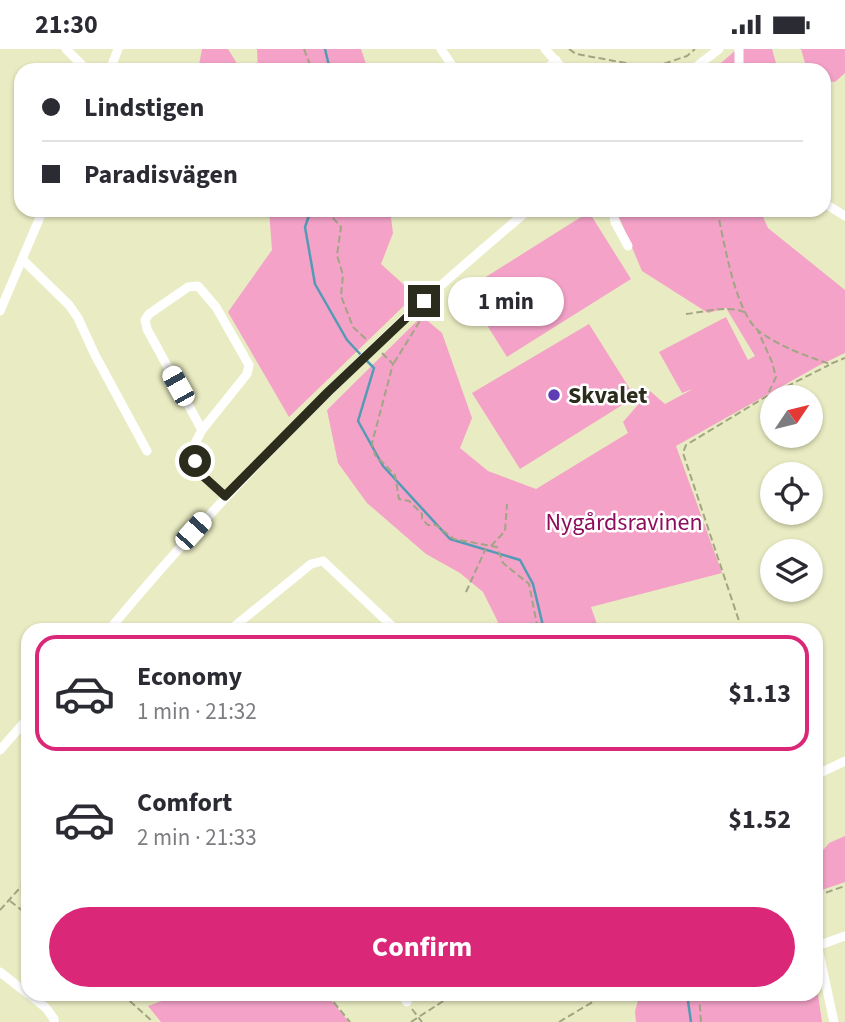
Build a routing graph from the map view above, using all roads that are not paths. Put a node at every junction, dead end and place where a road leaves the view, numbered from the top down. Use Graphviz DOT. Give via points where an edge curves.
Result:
graph roads {
  1 [pos="66,49"];
  2 [pos="545,49"];
  3 [pos="719,49"];
  4 [pos="556,60"];
  5 [pos="80,63"];
  6 [pos="553,63"];
  7 [pos="558,63"];
  8 [pos="701,63"];
  9 [pos="40,217"];
  10 [pos="520,217"];
  11 [pos="614,217"];
  12 [pos="628,246"];
  13 [pos="22,259"];
  14 [pos="0,311"];
  15 [pos="202,430"];
  16 [pos="147,451"];
  17 [pos="225,496"];
  18 [pos="115,623"];
  19 [pos="239,623"];
  20 [pos="389,623"];
  21 [pos="21,726"];
  22 [pos="0,750"];
  23 [pos="845,761"];
  24 [pos="823,772"];
  25 [pos="845,936"];
  26 [pos="823,941"];
  27 [pos="0,972"];
  28 [pos="823,973"];
  29 [pos="21,988"];
  30 [pos="38,1001"];
  31 [pos="54,1022"];
  32 [pos="834,1022"];
  1 -- 5 [label="street"];
  2 -- 4 [label="street"];
  3 -- 8 [label="street"];
  4 -- 6 [label="street"];
  4 -- 7 [label="street"];
  9 -- 13 [label="street"];
  10 -- 17 [label="street" via="406,317"];
  11 -- 12 [label="street"];
  13 -- 14 [label="street"];
  13 -- 16 [label="street" via="78,318"];
  15 -- 15 [label="street" via="247,374 249,365 216,307 198,286 188,287 145,320"];
  15 -- 17 [label="street" via="193,447 195,461 203,476"];
  17 -- 18 [label="street"];
  19 -- 20 [label="street" via="311,564 323,561"];
  21 -- 22 [label="street"];
  23 -- 24 [label="street"];
  25 -- 26 [label="street"];
  27 -- 29 [label="street"];
  28 -- 32 [label="street"];
  30 -- 31 [label="street"];
}
